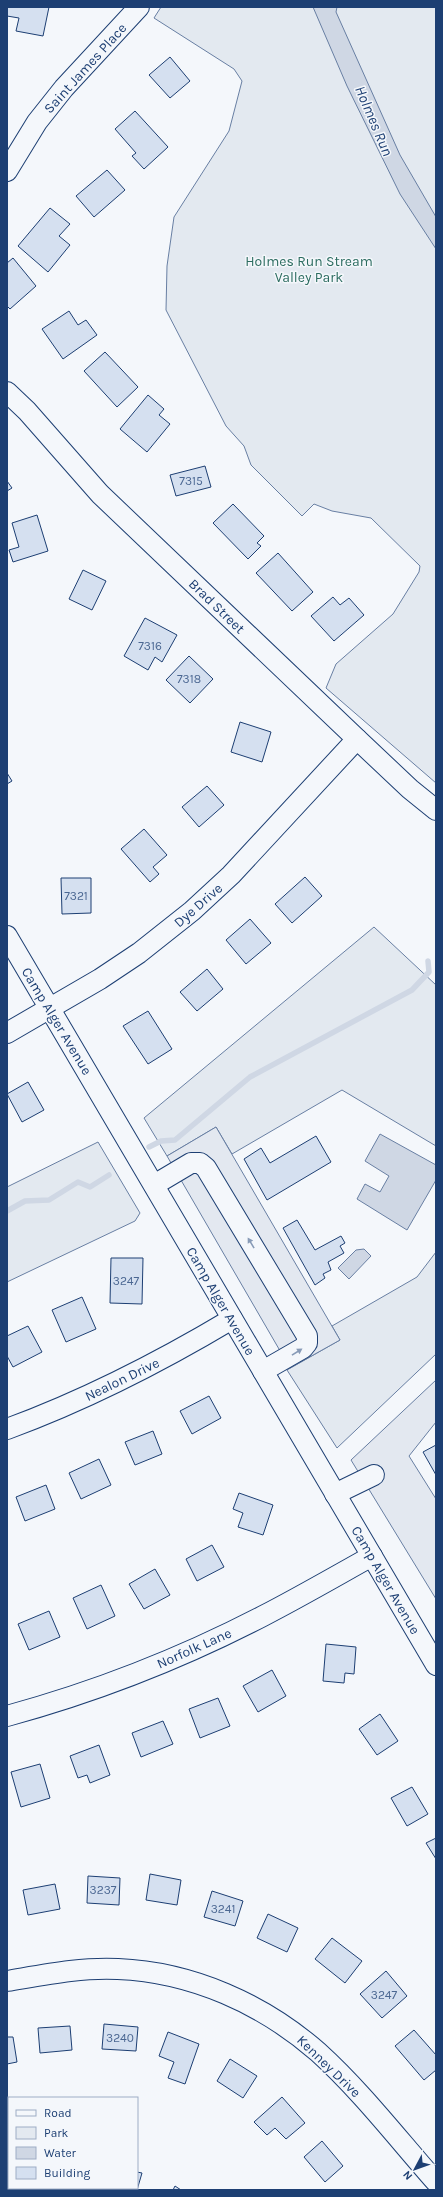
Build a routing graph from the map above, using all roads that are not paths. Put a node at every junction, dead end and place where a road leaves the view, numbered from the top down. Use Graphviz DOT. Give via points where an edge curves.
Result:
graph roads {
  1 [pos="139,7"];
  2 [pos="7,171"];
  3 [pos="7,392"];
  4 [pos="357,739"];
  5 [pos="436,810"];
  6 [pos="7,936"];
  7 [pos="49,1008"];
  8 [pos="7,1033"];
  9 [pos="154,1185"];
  10 [pos="232,1319"];
  11 [pos="263,1371"];
  12 [pos="7,1429"];
  13 [pos="374,1475"];
  14 [pos="335,1494"];
  15 [pos="372,1556"];
  16 [pos="436,1665"];
  17 [pos="7,1716"];
  18 [pos="7,1981"];
  19 [pos="436,2182"];
  1 -- 2 [label="street, Saint James Place" via="64,88 37,122"];
  3 -- 4 [label="street, Brad Street" via="100,494"];
  4 -- 5 [label="street, Brad Street"];
  4 -- 7 [label="street, Dye Drive" via="231,875 192,911 140,953"];
  6 -- 7 [label="street, Camp Alger Avenue"];
  7 -- 8 [label="street, Dye Drive"];
  7 -- 9 [label="street, Camp Alger Avenue"];
  9 -- 10 [label="street, Camp Alger Avenue"];
  11 -- 9 [label="street, one-way" via="303,1348 307,1336 206,1168 200,1163 191,1163"];
  10 -- 11 [label="street, Camp Alger Avenue"];
  10 -- 12 [label="street, Nealon Drive" via="115,1384"];
  11 -- 14 [label="street, Camp Alger Avenue"];
  13 -- 14 [label="street"];
  14 -- 15 [label="street, Camp Alger Avenue"];
  15 -- 16 [label="street, Camp Alger Avenue"];
  15 -- 17 [label="street, Norfolk Lane" via="263,1616 191,1651 116,1681"];
  18 -- 19 [label="street, Kenney Drive" via="65,1972 116,1969 149,1971 222,1992 288,2028 318,2052"];
}
